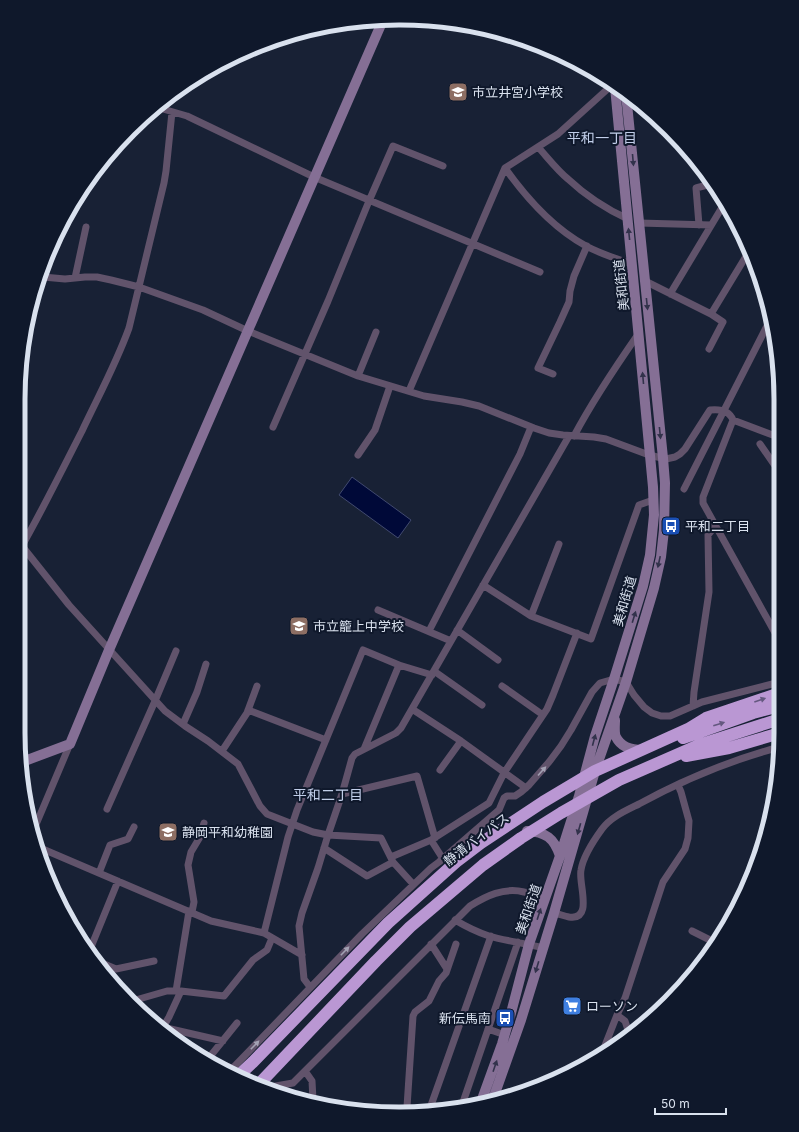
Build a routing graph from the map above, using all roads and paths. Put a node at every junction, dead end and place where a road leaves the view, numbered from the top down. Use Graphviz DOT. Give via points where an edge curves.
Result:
graph roads {
  1 [pos="380,26"];
  2 [pos="608,88"];
  3 [pos="616,94"];
  4 [pos="627,102"];
  5 [pos="163,109"];
  6 [pos="172,112"];
  7 [pos="538,148"];
  8 [pos="443,166"];
  9 [pos="505,168"];
  10 [pos="314,177"];
  11 [pos="707,185"];
  12 [pos="369,201"];
  13 [pos="722,208"];
  14 [pos="628,219"];
  15 [pos="639,223"];
  16 [pos="699,225"];
  17 [pos="712,225"];
  18 [pos="86,227"];
  19 [pos="473,245"];
  20 [pos="587,246"];
  21 [pos="745,257"];
  22 [pos="632,264"];
  23 [pos="540,272"];
  24 [pos="46,277"];
  25 [pos="75,278"];
  26 [pos="645,281"];
  27 [pos="138,287"];
  28 [pos="670,294"];
  29 [pos="711,314"];
  30 [pos="767,326"];
  31 [pos="248,331"];
  32 [pos="376,332"];
  33 [pos="639,332"];
  34 [pos="709,349"];
  35 [pos="304,355"];
  36 [pos="553,374"];
  37 [pos="358,376"];
  38 [pos="390,386"];
  39 [pos="409,391"];
  40 [pos="725,411"];
  41 [pos="733,420"];
  42 [pos="273,427"];
  43 [pos="531,427"];
  44 [pos="774,435"];
  45 [pos="571,436"];
  46 [pos="760,444"];
  47 [pos="358,455"];
  48 [pos="649,455"];
  49 [pos="663,458"];
  50 [pos="774,464"];
  51 [pos="684,489"];
  52 [pos="653,500"];
  53 [pos="715,526"];
  54 [pos="25,541"];
  55 [pos="558,544"];
  56 [pos="25,550"];
  57 [pos="483,585"];
  58 [pos="378,610"];
  59 [pos="531,616"];
  60 [pos="774,629"];
  61 [pos="457,630"];
  62 [pos="429,631"];
  63 [pos="577,633"];
  64 [pos="451,641"];
  65 [pos="109,650"];
  66 [pos="176,651"];
  67 [pos="498,660"];
  68 [pos="206,664"];
  69 [pos="400,665"];
  70 [pos="433,673"];
  71 [pos="614,679"];
  72 [pos="626,682"];
  73 [pos="774,684"];
  74 [pos="257,686"];
  75 [pos="502,686"];
  76 [pos="774,695"];
  77 [pos="155,701"];
  78 [pos="482,705"];
  79 [pos="693,706"];
  80 [pos="774,708"];
  81 [pos="412,709"];
  82 [pos="248,710"];
  83 [pos="615,714"];
  84 [pos="543,716"];
  85 [pos="774,721"];
  86 [pos="183,724"];
  87 [pos="774,735"];
  88 [pos="326,740"];
  89 [pos="461,741"];
  90 [pos="70,744"];
  91 [pos="364,749"];
  92 [pos="773,749"];
  93 [pos="642,750"];
  94 [pos="222,751"];
  95 [pos="26,760"];
  96 [pos="440,770"];
  97 [pos="596,771"];
  98 [pos="504,772"];
  99 [pos="584,778"];
  100 [pos="678,785"];
  101 [pos="526,788"];
  102 [pos="342,794"];
  103 [pos="584,794"];
  104 [pos="107,809"];
  105 [pos="37,823"];
  106 [pos="204,823"];
  107 [pos="292,824"];
  108 [pos="134,827"];
  109 [pos="524,831"];
  110 [pos="328,835"];
  111 [pos="433,839"];
  112 [pos="324,848"];
  113 [pos="44,850"];
  114 [pos="560,856"];
  115 [pos="392,860"];
  116 [pos="441,860"];
  117 [pos="456,862"];
  118 [pos="99,873"];
  119 [pos="118,882"];
  120 [pos="413,884"];
  121 [pos="544,899"];
  122 [pos="191,911"];
  123 [pos="554,913"];
  124 [pos="455,920"];
  125 [pos="692,931"];
  126 [pos="264,933"];
  127 [pos="491,936"];
  128 [pos="272,938"];
  129 [pos="711,941"];
  130 [pos="518,942"];
  131 [pos="431,944"];
  132 [pos="456,944"];
  133 [pos="530,944"];
  134 [pos="92,946"];
  135 [pos="543,948"];
  136 [pos="302,956"];
  137 [pos="154,961"];
  138 [pos="105,964"];
  139 [pos="447,969"];
  140 [pos="310,987"];
  141 [pos="178,991"];
  142 [pos="138,1000"];
  143 [pos="617,1015"];
  144 [pos="237,1023"];
  145 [pos="165,1024"];
  146 [pos="628,1029"];
  147 [pos="172,1030"];
  148 [pos="488,1030"];
  149 [pos="505,1035"];
  150 [pos="223,1041"];
  151 [pos="605,1046"];
  152 [pos="211,1057"];
  153 [pos="235,1069"];
  154 [pos="237,1069"];
  155 [pos="305,1071"];
  156 [pos="249,1075"];
  157 [pos="263,1081"];
  158 [pos="293,1083"];
  159 [pos="271,1084"];
  160 [pos="275,1085"];
  161 [pos="287,1089"];
  162 [pos="495,1094"];
  163 [pos="313,1097"];
  164 [pos="483,1097"];
  165 [pos="463,1102"];
  166 [pos="430,1106"];
  167 [pos="407,1107"];
  1 -- 10 [label="street"];
  2 -- 7 [label="street" via="558,134"];
  3 -- 14 [label="street, 美和街道"];
  4 -- 15 [label="street, 美和街道, one-way"];
  5 -- 6 [label="street"];
  6 -- 10 [label="street" via="187,116"];
  6 -- 27 [label="street" via="166,171"];
  7 -- 9 [label="street"];
  7 -- 14 [label="street" via="578,188 595,201"];
  8 -- 12 [label="street" via="394,146"];
  9 -- 19 [label="street"];
  9 -- 20 [label="street" via="518,187 559,228"];
  10 -- 12 [label="street"];
  10 -- 31 [label="street"];
  11 -- 16 [label="street" via="696,188"];
  12 -- 19 [label="street"];
  12 -- 35 [label="street"];
  13 -- 17 [label="street"];
  22 -- 14 [label="street, 美和街道, one-way"];
  15 -- 16 [label="street"];
  15 -- 26 [label="street, 美和街道"];
  16 -- 17 [label="street"];
  17 -- 28 [label="street"];
  18 -- 25 [label="street"];
  19 -- 23 [label="street"];
  19 -- 39 [label="street"];
  20 -- 22 [label="street"];
  20 -- 36 [label="street" via="574,276 569,302 538,368"];
  21 -- 29 [label="street"];
  22 -- 33 [label="street, 美和街道"];
  24 -- 25 [label="street"];
  25 -- 27 [label="street" via="97,277"];
  26 -- 28 [label="street"];
  26 -- 49 [label="street, 美和街道, one-way"];
  27 -- 31 [label="street" via="203,310"];
  27 -- 54 [label="street" via="124,341 42,512"];
  28 -- 29 [label="street"];
  29 -- 34 [label="street" via="723,322"];
  30 -- 40 [label="street"];
  31 -- 35 [label="street"];
  31 -- 65 [label="street"];
  32 -- 37 [label="street"];
  33 -- 45 [label="street"];
  48 -- 33 [label="street, 美和街道, one-way"];
  35 -- 37 [label="street"];
  35 -- 42 [label="street"];
  37 -- 38 [label="street"];
  38 -- 39 [label="street"];
  38 -- 47 [label="street" via="375,430"];
  39 -- 43 [label="street" via="479,406"];
  40 -- 41 [label="street"];
  40 -- 49 [label="street" via="710,410 685,449 674,457"];
  40 -- 51 [label="street"];
  41 -- 44 [label="street"];
  41 -- 53 [label="street" via="702,497"];
  43 -- 45 [label="street"];
  43 -- 62 [label="street" via="520,454"];
  45 -- 48 [label="street" via="606,439"];
  45 -- 57 [label="street"];
  46 -- 50 [label="street"];
  48 -- 49 [label="street"];
  48 -- 52 [label="street, 美和街道"];
  49 -- 72 [label="street, 美和街道, one-way" via="665,483 661,557"];
  52 -- 63 [label="street" via="639,505 591,638"];
  71 -- 52 [label="street, 美和街道, one-way" via="643,586 650,554"];
  53 -- 60 [label="street"];
  53 -- 79 [label="street" via="708,535 709,592"];
  55 -- 59 [label="street"];
  56 -- 65 [label="street"];
  57 -- 59 [label="street"];
  57 -- 61 [label="street"];
  58 -- 62 [label="street"];
  59 -- 63 [label="street"];
  61 -- 64 [label="street"];
  61 -- 67 [label="street"];
  62 -- 64 [label="street"];
  63 -- 84 [label="street"];
  64 -- 70 [label="street"];
  65 -- 77 [label="street"];
  65 -- 90 [label="street"];
  66 -- 77 [label="street"];
  68 -- 86 [label="street"];
  69 -- 70 [label="street"];
  69 -- 88 [label="street" via="363,650"];
  69 -- 91 [label="street"];
  70 -- 78 [label="street"];
  70 -- 81 [label="street"];
  71 -- 72 [label="street"];
  99 -- 71 [label="street, 美和街道, one-way"];
  101 -- 71 [label="street, one-way" via="562,746 592,692 600,683"];
  72 -- 79 [label="street" via="644,707 652,713 670,716"];
  72 -- 83 [label="street, 美和街道"];
  73 -- 79 [label="street"];
  74 -- 82 [label="street"];
  75 -- 84 [label="street"];
  93 -- 76 [label="highway, one-way" via="706,718"];
  77 -- 86 [label="street"];
  77 -- 104 [label="street"];
  156 -- 80 [label="highway, 静清バイパス, one-way" via="425,896 509,831 614,768 712,727"];
  81 -- 89 [label="street"];
  81 -- 91 [label="street" via="396,733"];
  82 -- 88 [label="street"];
  82 -- 94 [label="street"];
  83 -- 93 [label="street" via="616,737 627,748"];
  83 -- 97 [label="street, 美和街道"];
  84 -- 98 [label="street"];
  85 -- 157 [label="highway, 静清バイパス" via="699,745 619,780 560,813 514,843 483,865 410,927"];
  86 -- 94 [label="street"];
  87 -- 103 [label="highway" via="744,744 651,762 619,775"];
  88 -- 107 [label="street"];
  89 -- 96 [label="street"];
  89 -- 98 [label="street"];
  90 -- 95 [label="street"];
  90 -- 105 [label="street"];
  91 -- 102 [label="street" via="352,758"];
  92 -- 100 [label="street" via="756,753"];
  93 -- 97 [label="highway"];
  94 -- 107 [label="street" via="240,766 260,806 267,814"];
  97 -- 99 [label="highway"];
  97 -- 103 [label="street, 美和街道"];
  98 -- 101 [label="street"];
  98 -- 111 [label="street" via="489,802"];
  99 -- 103 [label="street, 美和街道"];
  99 -- 117 [label="highway" via="543,802"];
  100 -- 123 [label="street" via="608,822 583,860 580,870 583,910 576,917"];
  100 -- 143 [label="street" via="689,821 688,838 685,848 662,882 625,998"];
  101 -- 116 [label="street" via="515,796 504,798 499,810"];
  102 -- 110 [label="street"];
  102 -- 111 [label="street" via="417,776"];
  103 -- 109 [label="highway"];
  103 -- 114 [label="street, 美和街道"];
  103 -- 123 [label="street, 美和街道, one-way"];
  106 -- 122 [label="street" via="188,865 194,902"];
  107 -- 110 [label="street"];
  107 -- 126 [label="street"];
  108 -- 118 [label="street" via="128,839 110,845"];
  109 -- 114 [label="street" via="547,835"];
  109 -- 159 [label="highway" via="461,877 441,896"];
  110 -- 112 [label="street"];
  110 -- 115 [label="street" via="381,838"];
  111 -- 115 [label="street"];
  111 -- 116 [label="street"];
  112 -- 115 [label="street" via="367,876"];
  112 -- 136 [label="street" via="299,926"];
  113 -- 118 [label="street"];
  114 -- 121 [label="street, 美和街道"];
  115 -- 120 [label="street"];
  116 -- 117 [label="street"];
  116 -- 120 [label="street"];
  117 -- 154 [label="highway" via="388,923 253,1062"];
  118 -- 119 [label="street"];
  119 -- 122 [label="street"];
  119 -- 134 [label="street"];
  140 -- 120 [label="street, one-way"];
  121 -- 124 [label="street" via="523,891 494,893 470,906"];
  133 -- 121 [label="street, 美和街道, one-way"];
  122 -- 126 [label="street" via="212,921"];
  122 -- 141 [label="street"];
  123 -- 135 [label="street, 美和街道"];
  124 -- 127 [label="street"];
  124 -- 131 [label="street"];
  125 -- 129 [label="street"];
  126 -- 128 [label="street"];
  127 -- 130 [label="street"];
  127 -- 166 [label="street"];
  128 -- 136 [label="street"];
  128 -- 141 [label="street" via="266,950 253,960 224,996"];
  130 -- 133 [label="street"];
  130 -- 148 [label="street"];
  131 -- 139 [label="street"];
  131 -- 155 [label="street"];
  132 -- 139 [label="street"];
  133 -- 135 [label="street"];
  133 -- 149 [label="street, 美和街道"];
  135 -- 162 [label="street, 美和街道, one-way"];
  136 -- 140 [label="street" via="304,979"];
  137 -- 138 [label="street" via="116,968"];
  139 -- 167 [label="street" via="429,1001 413,1016"];
  153 -- 140 [label="street, one-way"];
  141 -- 142 [label="street"];
  141 -- 145 [label="street"];
  143 -- 146 [label="street" via="625,1020"];
  143 -- 151 [label="street"];
  144 -- 150 [label="street"];
  147 -- 150 [label="street"];
  148 -- 149 [label="street"];
  148 -- 165 [label="street"];
  164 -- 149 [label="street, 美和街道, one-way"];
  150 -- 152 [label="street"];
  155 -- 158 [label="street"];
  155 -- 163 [label="street" via="312,1081"];
  158 -- 160 [label="street"];
  158 -- 161 [label="street"];
}
